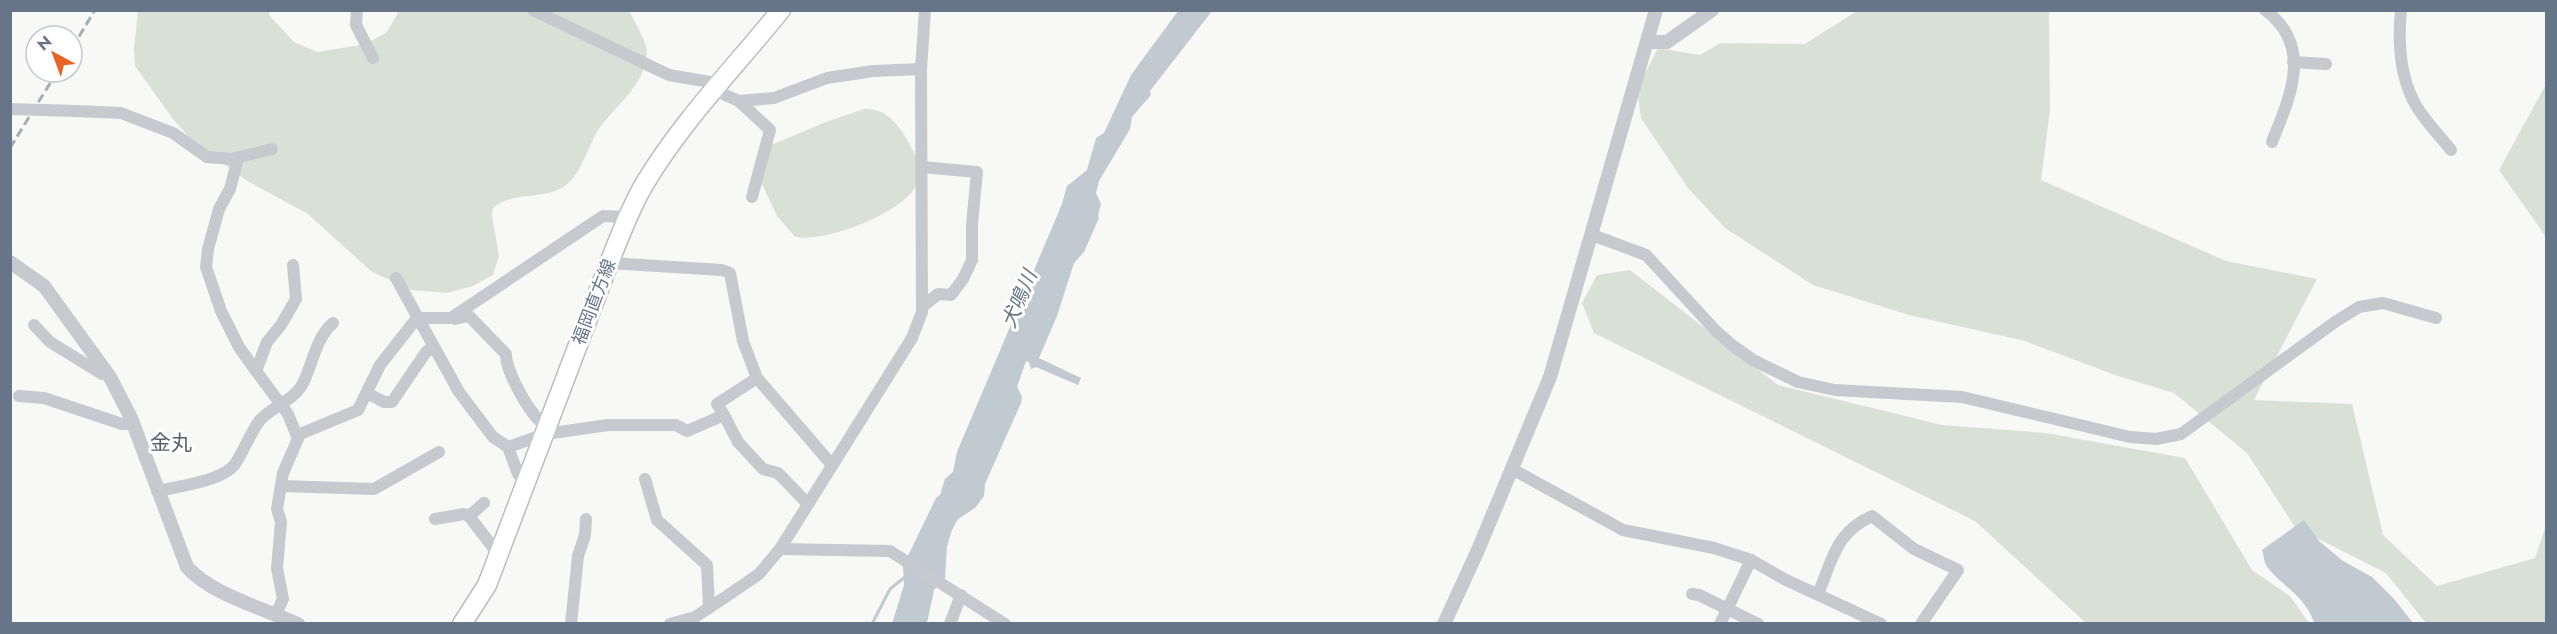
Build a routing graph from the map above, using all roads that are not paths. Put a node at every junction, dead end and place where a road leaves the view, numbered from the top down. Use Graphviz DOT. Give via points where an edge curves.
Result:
graph roads {
  1 [pos="357,10"];
  2 [pos="533,10"];
  3 [pos="781,10"];
  4 [pos="925,10"];
  5 [pos="1656,10"];
  6 [pos="1712,10"];
  7 [pos="2265,10"];
  8 [pos="2401,10"];
  9 [pos="1647,42"];
  10 [pos="373,58"];
  11 [pos="2293,62"];
  12 [pos="2326,64"];
  13 [pos="921,69"];
  14 [pos="718,88"];
  15 [pos="739,101"];
  16 [pos="10,109"];
  17 [pos="2271,142"];
  18 [pos="272,149"];
  19 [pos="2451,150"];
  20 [pos="238,158"];
  21 [pos="922,167"];
  22 [pos="752,197"];
  23 [pos="627,217"];
  24 [pos="1592,235"];
  25 [pos="10,261"];
  26 [pos="609,263"];
  27 [pos="293,265"];
  28 [pos="396,278"];
  29 [pos="922,307"];
  30 [pos="417,318"];
  31 [pos="451,318"];
  32 [pos="2436,318"];
  33 [pos="333,323"];
  34 [pos="34,325"];
  35 [pos="433,347"];
  36 [pos="256,370"];
  37 [pos="107,372"];
  38 [pos="757,378"];
  39 [pos="367,393"];
  40 [pos="19,396"];
  41 [pos="280,404"];
  42 [pos="724,415"];
  43 [pos="134,424"];
  44 [pos="546,430"];
  45 [pos="298,439"];
  46 [pos="508,447"];
  47 [pos="439,452"];
  48 [pos="832,465"];
  49 [pos="1512,469"];
  50 [pos="645,479"];
  51 [pos="526,482"];
  52 [pos="281,486"];
  53 [pos="158,491"];
  54 [pos="484,503"];
  55 [pos="807,503"];
  56 [pos="470,516"];
  57 [pos="435,519"];
  58 [pos="586,519"];
  59 [pos="780,549"];
  60 [pos="499,555"];
  61 [pos="1751,560"];
  62 [pos="1692,594"];
  63 [pos="1818,594"];
  64 [pos="961,595"];
  65 [pos="709,608"];
  66 [pos="1727,609"];
  67 [pos="276,614"];
  68 [pos="297,623"];
  69 [pos="462,624"];
  70 [pos="571,624"];
  71 [pos="670,624"];
  72 [pos="950,624"];
  73 [pos="1005,624"];
  74 [pos="1444,624"];
  75 [pos="1720,624"];
  76 [pos="1758,624"];
  77 [pos="1881,624"];
  78 [pos="1921,624"];
  1 -- 10 [label="street" via="356,25"];
  2 -- 14 [label="street" via="669,75 697,78"];
  3 -- 14 [label="main road, 福岡直方線"];
  4 -- 13 [label="street"];
  5 -- 9 [label="street"];
  6 -- 9 [label="street" via="1667,42"];
  7 -- 11 [label="street" via="2287,32"];
  8 -- 19 [label="street" via="2399,32 2407,86 2415,104"];
  9 -- 24 [label="street"];
  11 -- 12 [label="street"];
  11 -- 17 [label="street" via="2292,91"];
  13 -- 15 [label="street" via="827,78 774,98"];
  13 -- 21 [label="street"];
  14 -- 15 [label="street"];
  14 -- 23 [label="main road, 福岡直方線" via="658,162"];
  15 -- 22 [label="street" via="770,130"];
  16 -- 20 [label="street, bridge" via="121,113 173,133 207,157"];
  18 -- 20 [label="street"];
  20 -- 36 [label="street" via="230,189 219,209 206,267 221,311"];
  21 -- 29 [label="street"];
  21 -- 29 [label="street" via="977,172 972,260 951,295 938,294"];
  23 -- 26 [label="main road, 福岡直方線"];
  23 -- 31 [label="street" via="603,216"];
  24 -- 32 [label="street" via="1646,255 1716,332 1753,360 1798,382 1835,390 1962,397 2156,440 2181,434 2359,307 2383,303"];
  24 -- 49 [label="street" via="1550,377"];
  25 -- 37 [label="street" via="44,286"];
  26 -- 38 [label="street" via="730,273 743,341"];
  26 -- 44 [label="main road, 福岡直方線"];
  27 -- 36 [label="street" via="296,299 267,342"];
  28 -- 30 [label="street"];
  29 -- 48 [label="street" via="912,338"];
  30 -- 31 [label="street"];
  30 -- 35 [label="street"];
  30 -- 39 [label="street" via="380,366"];
  31 -- 44 [label="street" via="470,316 506,354 506,363 528,406"];
  33 -- 41 [label="street" via="316,349 304,382"];
  34 -- 37 [label="street" via="50,342 102,374"];
  35 -- 39 [label="street" via="392,402"];
  35 -- 46 [label="street" via="459,392 493,437"];
  36 -- 41 [label="street"];
  37 -- 43 [label="street"];
  38 -- 42 [label="street" via="717,404"];
  38 -- 48 [label="street"];
  39 -- 45 [label="street" via="358,410 300,434"];
  40 -- 43 [label="street" via="44,398 122,424"];
  41 -- 45 [label="street"];
  41 -- 53 [label="street" via="259,421 233,467 213,477"];
  42 -- 44 [label="street" via="687,431 676,425"];
  42 -- 55 [label="street" via="738,442 763,469 778,473"];
  43 -- 53 [label="street"];
  44 -- 46 [label="street"];
  44 -- 51 [label="main road, 福岡直方線"];
  45 -- 52 [label="street"];
  46 -- 51 [label="street" via="518,474"];
  47 -- 52 [label="street" via="374,489"];
  48 -- 55 [label="street"];
  49 -- 61 [label="street" via="1623,530 1713,548"];
  49 -- 74 [label="street"];
  50 -- 65 [label="street" via="657,520 707,565"];
  51 -- 60 [label="main road, 福岡直方線"];
  52 -- 67 [label="street" via="277,568 283,599"];
  53 -- 67 [label="street" via="187,567 199,580"];
  54 -- 56 [label="street"];
  55 -- 59 [label="street"];
  56 -- 57 [label="street"];
  56 -- 60 [label="street"];
  58 -- 70 [label="street"];
  59 -- 64 [label="street" via="890,552"];
  59 -- 65 [label="street" via="759,573"];
  60 -- 69 [label="main road, 福岡直方線" via="487,585"];
  61 -- 63 [label="street"];
  61 -- 66 [label="street"];
  62 -- 66 [label="street"];
  63 -- 77 [label="street"];
  63 -- 78 [label="street" via="1841,538 1872,516 1914,549 1958,570"];
  64 -- 72 [label="street"];
  64 -- 73 [label="street"];
  65 -- 71 [label="street"];
  66 -- 75 [label="street"];
  66 -- 76 [label="street"];
  67 -- 68 [label="street"];
}
